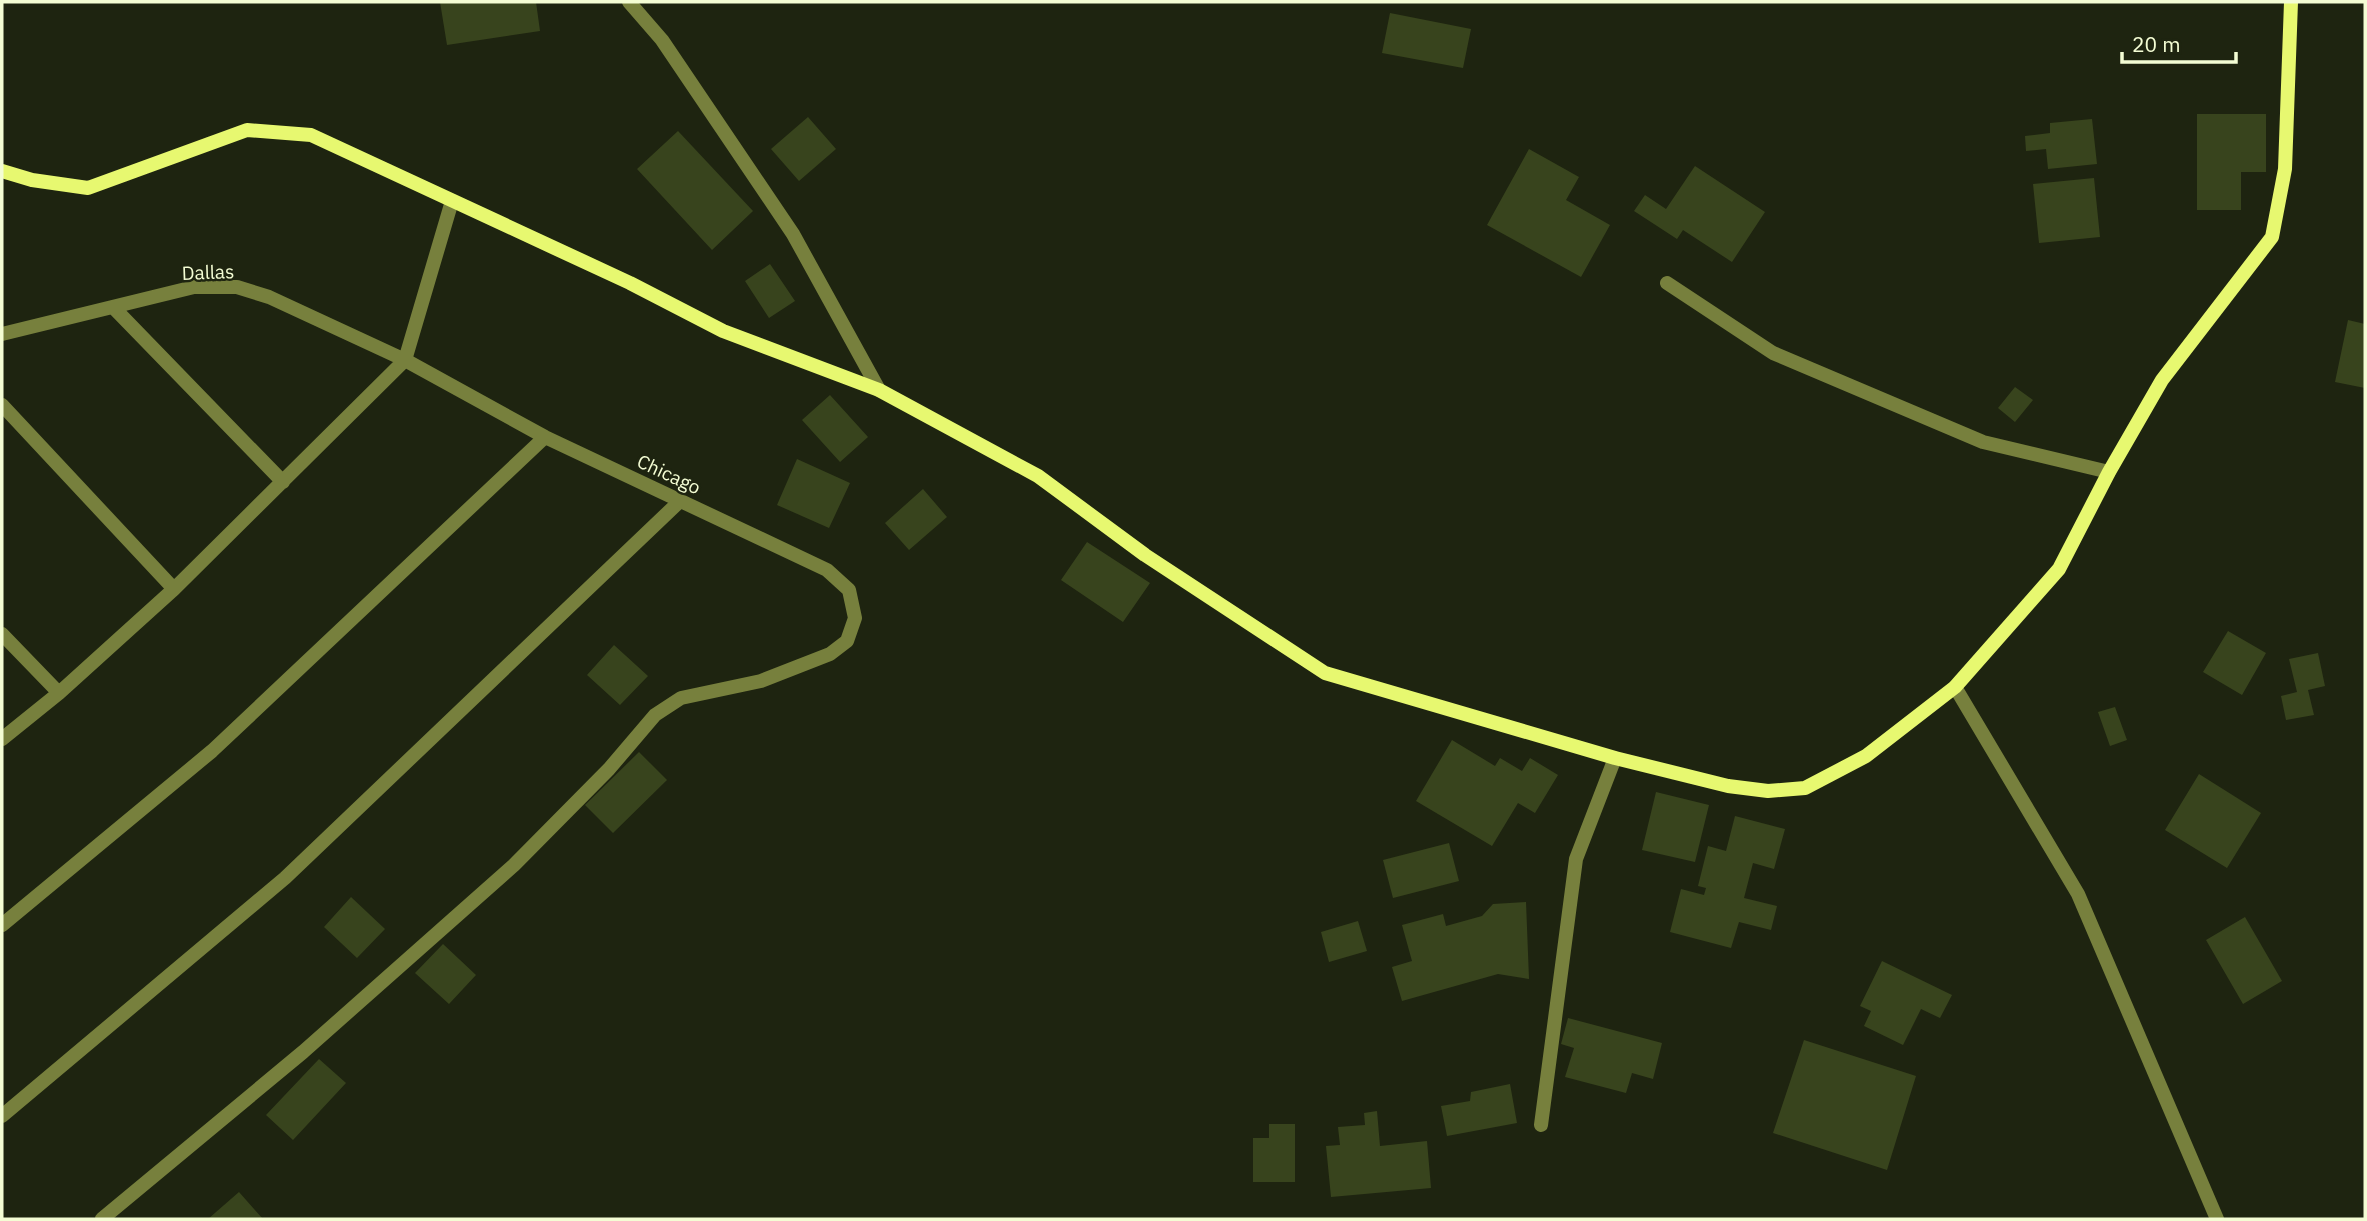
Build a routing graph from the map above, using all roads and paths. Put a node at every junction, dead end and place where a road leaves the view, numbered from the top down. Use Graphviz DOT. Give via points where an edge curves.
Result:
graph roads {
  1 [pos="629,2"];
  2 [pos="2291,2"];
  3 [pos="2,171"];
  4 [pos="452,201"];
  5 [pos="1667,283"];
  6 [pos="113,307"];
  7 [pos="2,334"];
  8 [pos="405,360"];
  9 [pos="879,390"];
  10 [pos="2,405"];
  11 [pos="545,437"];
  12 [pos="2109,472"];
  13 [pos="283,482"];
  14 [pos="680,501"];
  15 [pos="174,589"];
  16 [pos="2,634"];
  17 [pos="1955,687"];
  18 [pos="59,693"];
  19 [pos="2,739"];
  20 [pos="1615,758"];
  21 [pos="2,925"];
  22 [pos="2,1116"];
  23 [pos="1541,1125"];
  24 [pos="102,1219"];
  25 [pos="2217,1219"];
  1 -- 9 [label="street" via="662,40 793,234"];
  2 -- 12 [label="street" via="2285,169 2272,237 2162,380"];
  3 -- 4 [label="street" via="88,188 247,130 311,135"];
  4 -- 8 [label="street"];
  4 -- 9 [label="street" via="723,331"];
  5 -- 12 [label="street" via="1773,353 1810,369 1983,442"];
  6 -- 7 [label="street, Dallas"];
  6 -- 8 [label="street, Dallas" via="194,287 237,287 269,297"];
  6 -- 13 [label="street"];
  8 -- 11 [label="street, Chicago"];
  8 -- 13 [label="street"];
  9 -- 20 [label="street" via="1038,476 1145,555 1325,673"];
  10 -- 15 [label="street"];
  11 -- 14 [label="street, Chicago"];
  11 -- 21 [label="street" via="212,751"];
  12 -- 17 [label="street" via="2059,569"];
  13 -- 15 [label="street"];
  14 -- 22 [label="street" via="285,878"];
  14 -- 24 [label="street, Chicago" via="827,570 849,590 855,618 847,641 830,654 761,681 681,698 655,715 514,865 303,1052"];
  15 -- 18 [label="street"];
  16 -- 18 [label="street"];
  17 -- 20 [label="street" via="1866,756 1805,788 1768,791 1728,786"];
  17 -- 25 [label="street" via="2078,894"];
  18 -- 19 [label="street"];
  20 -- 23 [label="street" via="1576,859"];
}
